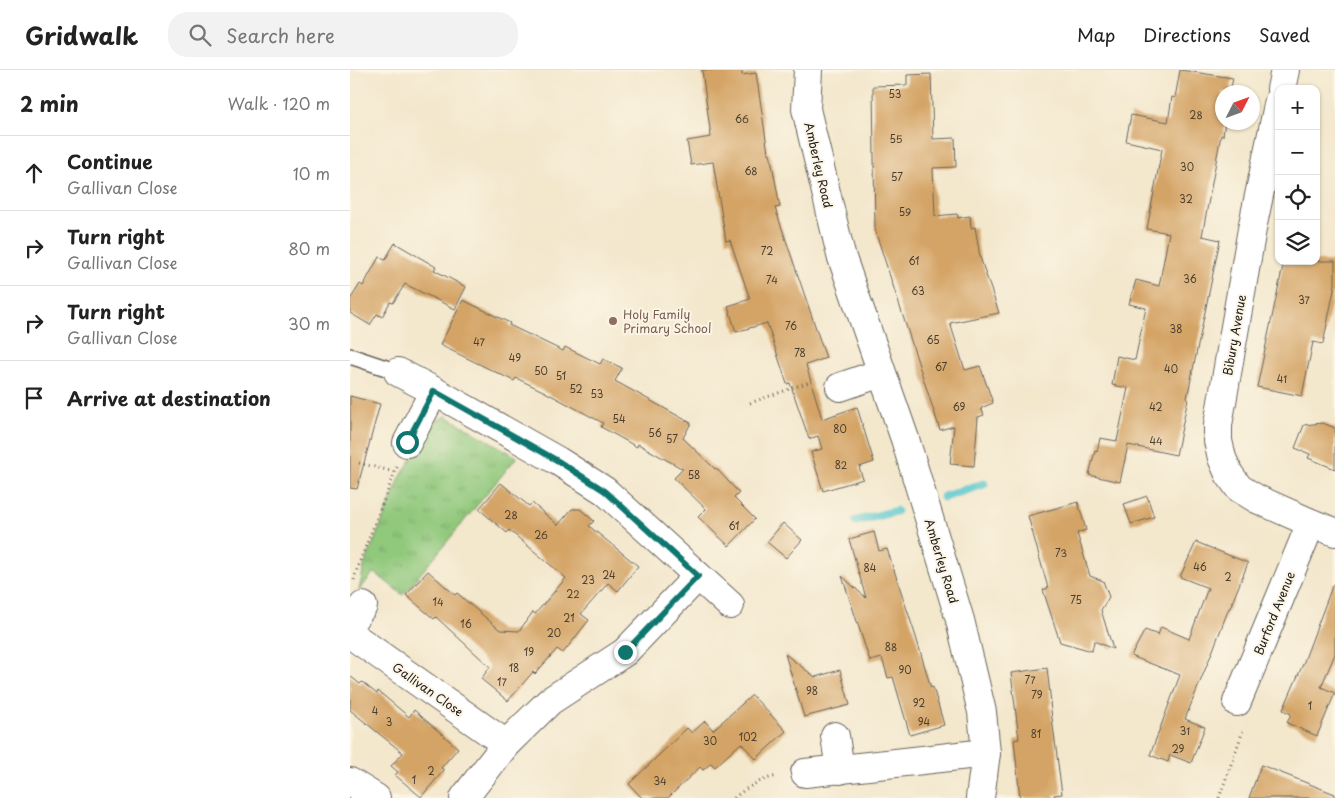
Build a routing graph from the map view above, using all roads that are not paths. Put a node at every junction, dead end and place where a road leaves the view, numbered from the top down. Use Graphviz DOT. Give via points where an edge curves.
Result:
graph roads {
  1 [pos="808,70"];
  2 [pos="1285,70"];
  3 [pos="1282,85"];
  4 [pos="1275,119"];
  5 [pos="350,356"];
  6 [pos="398,372"];
  7 [pos="881,373"];
  8 [pos="840,387"];
  9 [pos="434,391"];
  10 [pos="407,442"];
  11 [pos="1323,527"];
  12 [pos="698,576"];
  13 [pos="730,605"];
  14 [pos="354,629"];
  15 [pos="1237,702"];
  16 [pos="835,736"];
  17 [pos="506,744"];
  18 [pos="986,753"];
  19 [pos="840,770"];
  20 [pos="805,773"];
  21 [pos="350,782"];
  22 [pos="376,798"];
  23 [pos="464,798"];
  24 [pos="980,798"];
  1 -- 7 [label="street, Amberley Road" via="806,109 838,246"];
  2 -- 3 [label="street"];
  4 -- 11 [label="street, Bibury Avenue" via="1250,238 1218,441 1229,474 1239,488 1257,500"];
  5 -- 6 [label="lane"];
  6 -- 9 [label="street"];
  7 -- 8 [label="street"];
  7 -- 18 [label="street, Amberley Road" via="905,439 960,620 982,712"];
  9 -- 10 [label="street"];
  9 -- 12 [label="street" via="605,491"];
  11 -- 15 [label="street, Burford Avenue"];
  12 -- 13 [label="street"];
  12 -- 17 [label="street" via="625,652 550,700"];
  14 -- 17 [label="street, Gallivan Close"];
  16 -- 19 [label="street"];
  17 -- 23 [label="street"];
  18 -- 19 [label="street"];
  18 -- 24 [label="street, Amberley Road"];
  19 -- 20 [label="street"];
  21 -- 22 [label="street"];
}
